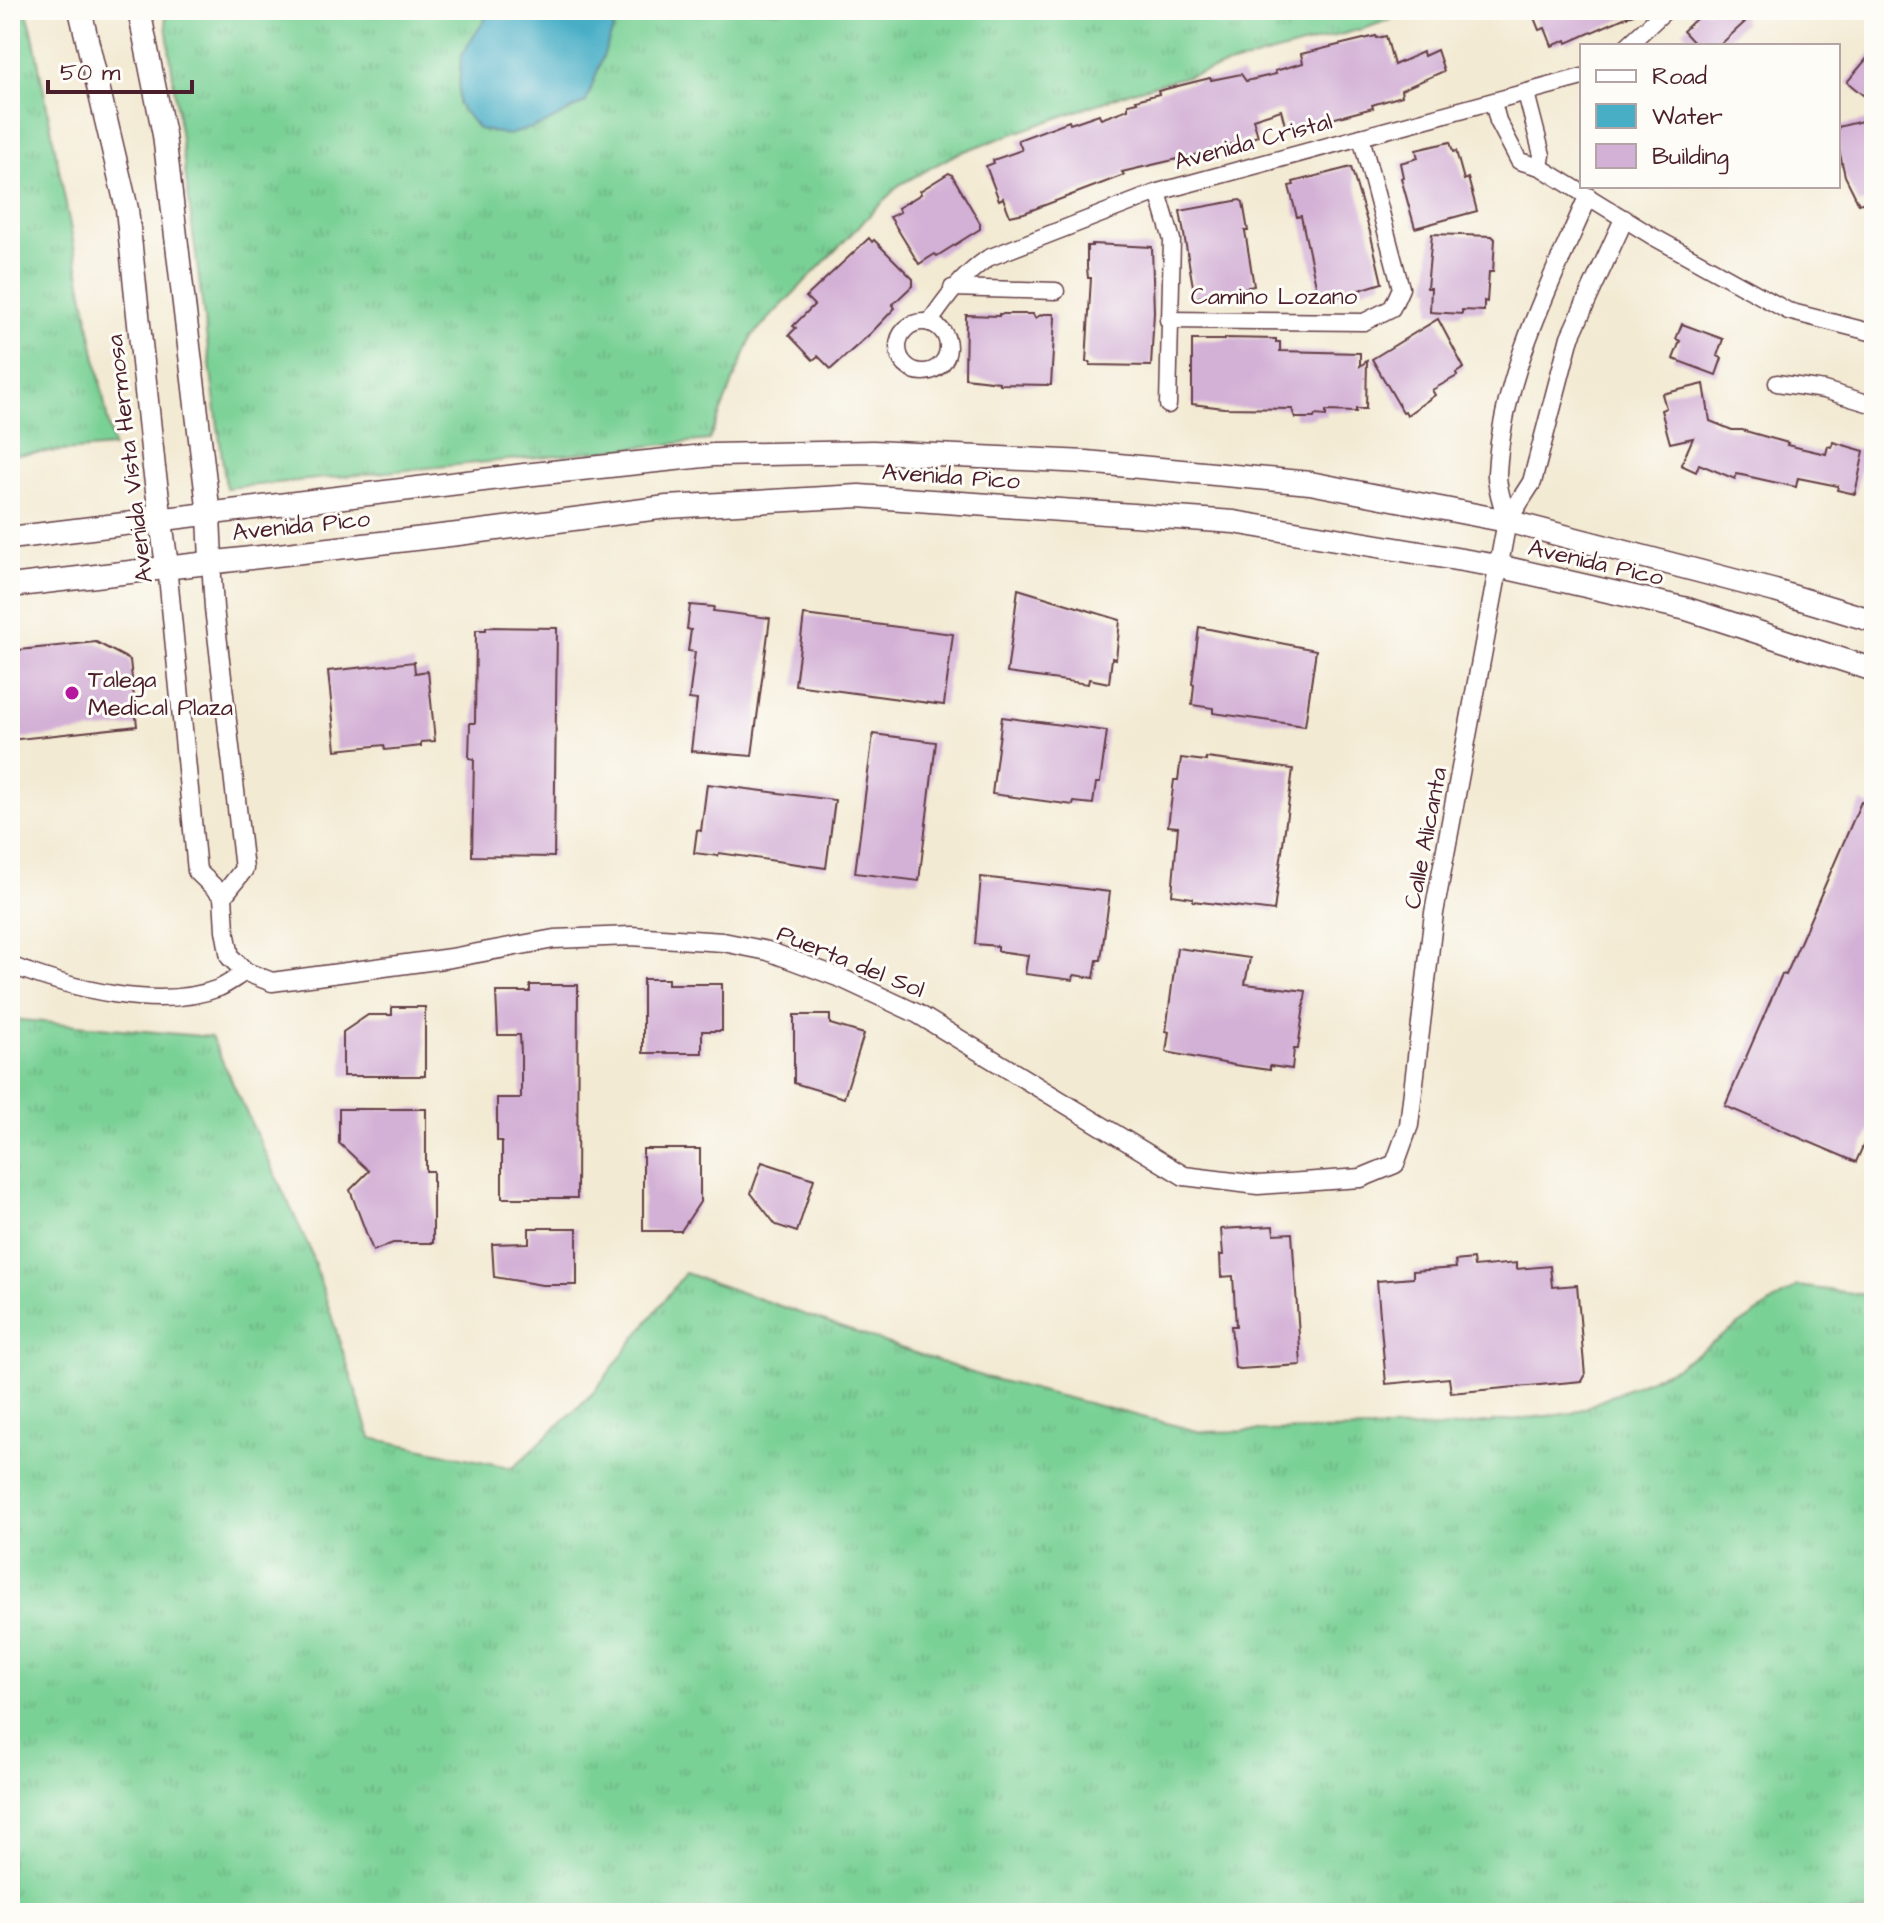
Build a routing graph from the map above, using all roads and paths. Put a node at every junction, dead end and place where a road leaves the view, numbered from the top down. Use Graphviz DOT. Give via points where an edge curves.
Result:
graph roads {
  1 [pos="80,10"];
  2 [pos="139,10"];
  3 [pos="1666,10"];
  4 [pos="1629,44"];
  5 [pos="1580,78"];
  6 [pos="1526,93"];
  7 [pos="1493,102"];
  8 [pos="1361,137"];
  9 [pos="1540,167"];
  10 [pos="1158,192"];
  11 [pos="1588,197"];
  12 [pos="1624,219"];
  13 [pos="952,288"];
  14 [pos="1056,291"];
  15 [pos="1168,320"];
  16 [pos="929,323"];
  17 [pos="1874,333"];
  18 [pos="1777,383"];
  19 [pos="1168,405"];
  20 [pos="1874,405"];
  21 [pos="209,515"];
  22 [pos="161,521"];
  23 [pos="1507,521"];
  24 [pos="10,538"];
  25 [pos="211,561"];
  26 [pos="167,566"];
  27 [pos="1498,566"];
  28 [pos="10,586"];
  29 [pos="1874,621"];
  30 [pos="1874,670"];
  31 [pos="223,896"];
  32 [pos="10,965"];
  33 [pos="246,972"];
  34 [pos="1395,1164"];
  1 -- 22 [label="main road, Avenida Vista Hermosa" via="127,209"];
  2 -- 21 [label="main road" via="164,135"];
  3 -- 4 [label="street"];
  5 -- 6 [label="street, Avenida Cristal"];
  6 -- 7 [label="street, Avenida Cristal"];
  6 -- 9 [label="street" via="1542,155"];
  7 -- 8 [label="street, Avenida Cristal"];
  7 -- 9 [label="street" via="1519,161"];
  8 -- 10 [label="street, Avenida Cristal"];
  8 -- 15 [label="street, Camino Lozano" via="1401,288 1392,308 1364,322"];
  9 -- 11 [label="street"];
  10 -- 13 [label="street, Avenida Cristal" via="988,258"];
  10 -- 15 [label="street" via="1172,240"];
  11 -- 12 [label="street"];
  11 -- 23 [label="street, Calle Alicanta" via="1537,314 1507,404 1496,476"];
  12 -- 17 [label="street" via="1788,311"];
  12 -- 23 [label="street, Calle Alicanta" via="1570,337 1532,482"];
  13 -- 14 [label="street"];
  13 -- 16 [label="street, Avenida Cristal"];
  15 -- 19 [label="street"];
  18 -- 20 [label="street"];
  21 -- 22 [label="main road, Avenida Pico"];
  21 -- 23 [label="main road, Avenida Pico" via="713,455 873,452 1086,462 1310,483"];
  21 -- 25 [label="main road"];
  22 -- 24 [label="main road, Avenida Pico"];
  22 -- 26 [label="main road, Avenida Vista Hermosa"];
  23 -- 27 [label="street, Calle Alicanta"];
  23 -- 29 [label="main road, Avenida Pico"];
  25 -- 26 [label="main road, Avenida Pico"];
  25 -- 27 [label="main road, Avenida Pico" via="667,507 859,496 1234,522"];
  25 -- 31 [label="street" via="244,869"];
  26 -- 28 [label="main road, Avenida Pico"];
  26 -- 31 [label="street, Avenida Vista Hermosa" via="197,871"];
  27 -- 30 [label="main road, Avenida Pico" via="1687,609"];
  27 -- 34 [label="street, Calle Alicanta" via="1434,913 1409,1125"];
  31 -- 33 [label="street" via="230,957"];
  32 -- 33 [label="street" via="46,979 128,997 177,997 218,988"];
  33 -- 34 [label="street, Puerta del Sol" via="272,982 321,977 554,939 631,936 723,942 768,951 918,1014 1184,1176 1258,1185 1361,1178"];
}
